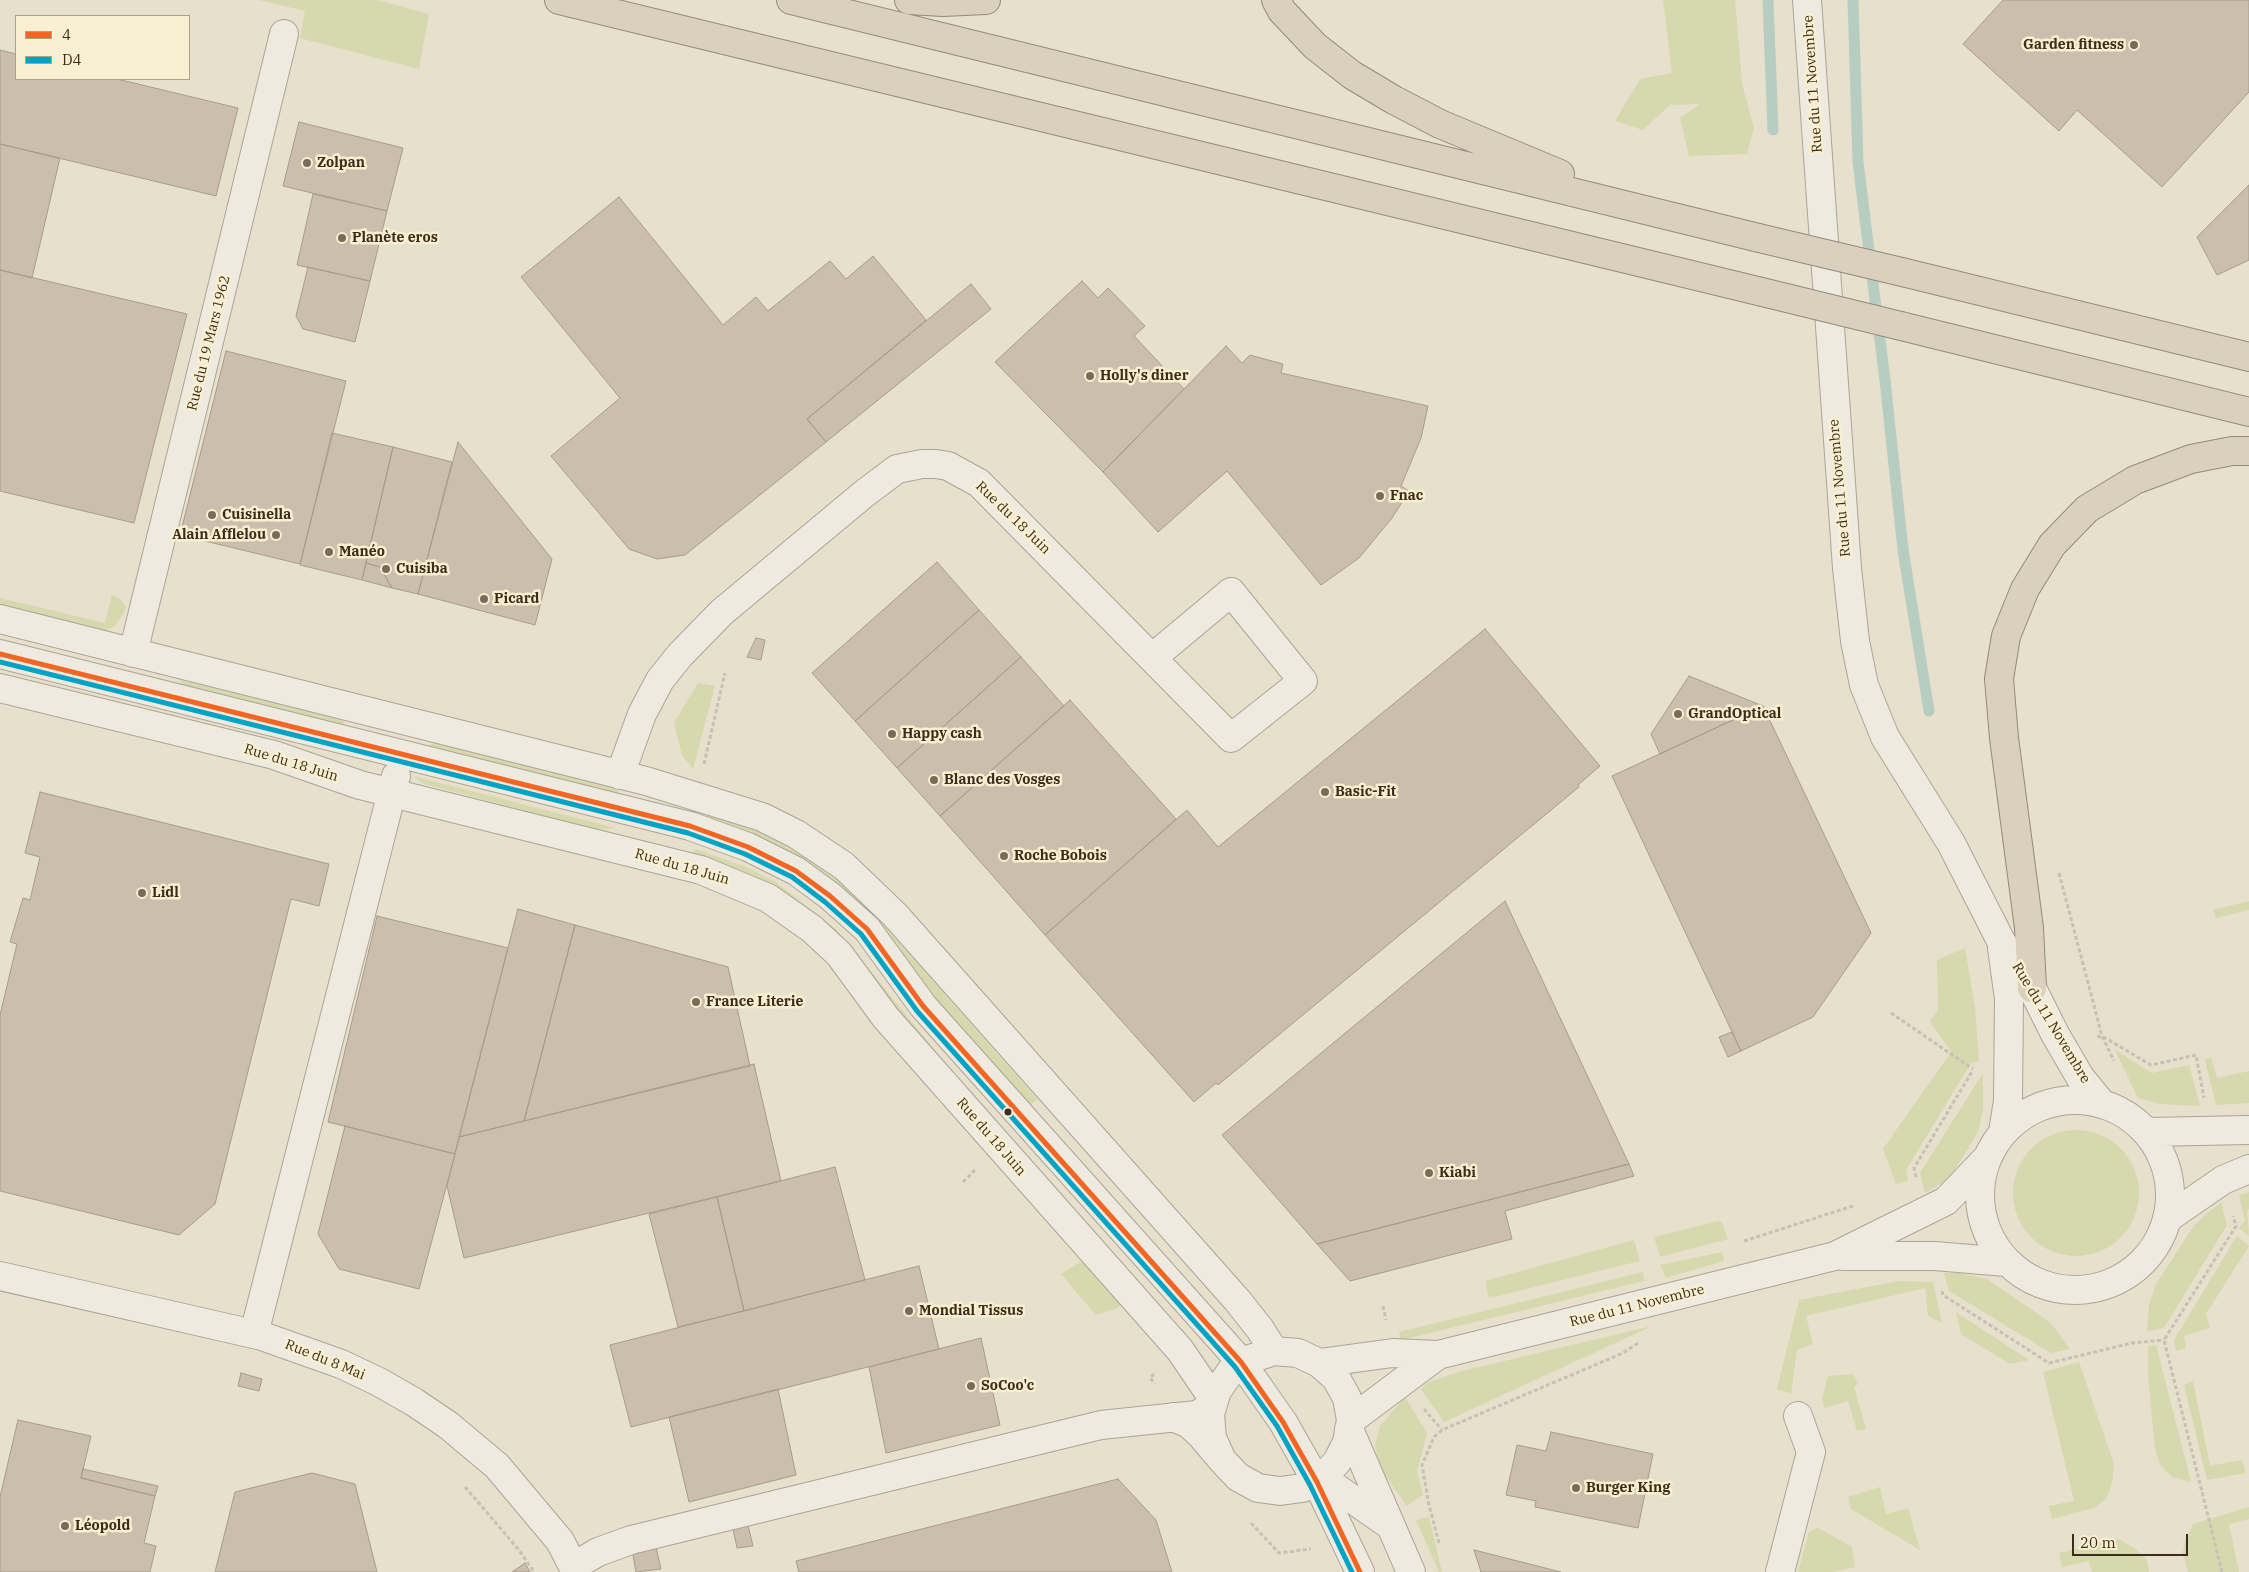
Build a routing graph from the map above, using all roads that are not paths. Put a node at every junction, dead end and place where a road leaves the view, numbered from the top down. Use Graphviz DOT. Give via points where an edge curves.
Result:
graph roads {
  1 [pos="559,0"];
  2 [pos="791,0"];
  3 [pos="909,0"];
  4 [pos="986,0"];
  5 [pos="1276,0"];
  6 [pos="1806,0"];
  7 [pos="284,34"];
  8 [pos="1640,208"];
  9 [pos="2249,358"];
  10 [pos="2249,412"];
  11 [pos="2249,451"];
  12 [pos="0,619"];
  13 [pos="133,652"];
  14 [pos="0,654"];
  15 [pos="1152,658"];
  16 [pos="0,688"];
  17 [pos="409,724"];
  18 [pos="402,754"];
  19 [pos="633,778"];
  20 [pos="392,793"];
  21 [pos="638,813"];
  22 [pos="630,852"];
  23 [pos="2001,941"];
  24 [pos="2032,988"];
  25 [pos="2102,1104"];
  26 [pos="2249,1130"];
  27 [pos="2004,1132"];
  28 [pos="2147,1132"];
  29 [pos="1987,1158"];
  30 [pos="2249,1169"];
  31 [pos="2168,1218"];
  32 [pos="1835,1256"];
  33 [pos="2006,1262"];
  34 [pos="0,1276"];
  35 [pos="254,1334"];
  36 [pos="1274,1351"];
  37 [pos="1438,1355"];
  38 [pos="1241,1362"];
  39 [pos="1320,1363"];
  40 [pos="1213,1402"];
  41 [pos="1798,1416"];
  42 [pos="1173,1417"];
  43 [pos="1350,1424"];
  44 [pos="1222,1460"];
  45 [pos="1319,1480"];
  46 [pos="1391,1526"];
  47 [pos="575,1569"];
  48 [pos="1360,1572"];
  49 [pos="1410,1572"];
  50 [pos="1780,1572"];
  1 -- 10 [label="highway, bridge"];
  2 -- 8 [label="highway"];
  3 -- 4 [label="highway"];
  5 -- 8 [label="highway" via="1315,46 1352,75 1394,100 1440,124"];
  6 -- 23 [label="street, Rue du 11 Novembre" via="1855,641 1863,676 1885,737 1951,843"];
  7 -- 13 [label="street, Rue du 19 Mars 1962"];
  8 -- 9 [label="highway, bridge"];
  11 -- 24 [label="highway" via="2191,459 2135,480 2087,509 2052,545 2025,590 2006,636 1999,679 2029,928"];
  12 -- 13 [label="street"];
  13 -- 17 [label="street"];
  14 -- 18 [label="street"];
  15 -- 15 [label="street, Rue du 18 Juin" via="1231,738 1303,680 1231,592"];
  15 -- 19 [label="street, Rue du 18 Juin" via="979,483 948,466 922,464 897,469 722,612 680,655 660,680 642,714"];
  16 -- 20 [label="street, Rue du 18 Juin" via="274,756 360,786"];
  17 -- 18 [label="street"];
  17 -- 19 [label="street"];
  18 -- 20 [label="street"];
  18 -- 21 [label="street"];
  19 -- 21 [label="street, Rue du 18 Juin"];
  19 -- 36 [label="street" via="762,817 826,853 862,882 895,915 1237,1300"];
  20 -- 22 [label="street, Rue du 18 Juin"];
  20 -- 35 [label="street"];
  21 -- 22 [label="street, Rue du 18 Juin"];
  21 -- 38 [label="street" via="690,826 748,847 796,871 867,929 923,1006"];
  22 -- 40 [label="street, Rue du 18 Juin" via="701,870 758,892 812,929 839,954 886,1018 1180,1350"];
  23 -- 24 [label="street, Rue du 11 Novembre"];
  23 -- 27 [label="street, Rue du 11 Novembre" via="2009,999 2008,1101"];
  24 -- 25 [label="street, Rue du 11 Novembre" via="2080,1077"];
  25 -- 27 [label="street" via="2075,1100 2048,1103 2024,1114"];
  25 -- 28 [label="street" via="2126,1115"];
  26 -- 28 [label="street"];
  27 -- 29 [label="street"];
  28 -- 31 [label="street" via="2163,1158 2170,1188"];
  29 -- 32 [label="street, Rue du 11 Novembre" via="1946,1201"];
  29 -- 33 [label="street" via="1980,1185 1981,1213 1990,1239"];
  30 -- 31 [label="street" via="2223,1180"];
  31 -- 33 [label="street" via="2158,1243 2142,1264 2122,1279 2098,1288 2072,1291 2047,1287 2025,1277"];
  32 -- 33 [label="street, Rue du 11 Novembre" via="1935,1256"];
  32 -- 37 [label="street, Rue du 11 Novembre"];
  34 -- 35 [label="street, Rue du 8 Mai"];
  35 -- 47 [label="street, Rue du 8 Mai" via="341,1364 414,1402 448,1425 498,1466 560,1541"];
  36 -- 38 [label="street"];
  36 -- 39 [label="street" via="1298,1353"];
  37 -- 39 [label="street, Rue du 11 Novembre" via="1393,1353"];
  37 -- 43 [label="street, Rue du 11 Novembre"];
  38 -- 40 [label="street" via="1230,1371"];
  38 -- 45 [label="street"];
  39 -- 43 [label="street" via="1336,1378 1347,1398"];
  40 -- 42 [label="street" via="1197,1415"];
  40 -- 44 [label="street" via="1210,1414 1212,1438"];
  41 -- 50 [label="street" via="1811,1452"];
  42 -- 44 [label="street" via="1202,1435"];
  42 -- 47 [label="street" via="1101,1425 640,1538 598,1552"];
  43 -- 45 [label="street" via="1348,1442 1338,1462"];
  43 -- 46 [label="street"];
  44 -- 45 [label="street" via="1238,1477 1258,1488 1280,1492 1302,1488"];
  45 -- 46 [label="street"];
  45 -- 48 [label="street"];
  46 -- 49 [label="street"];
}
